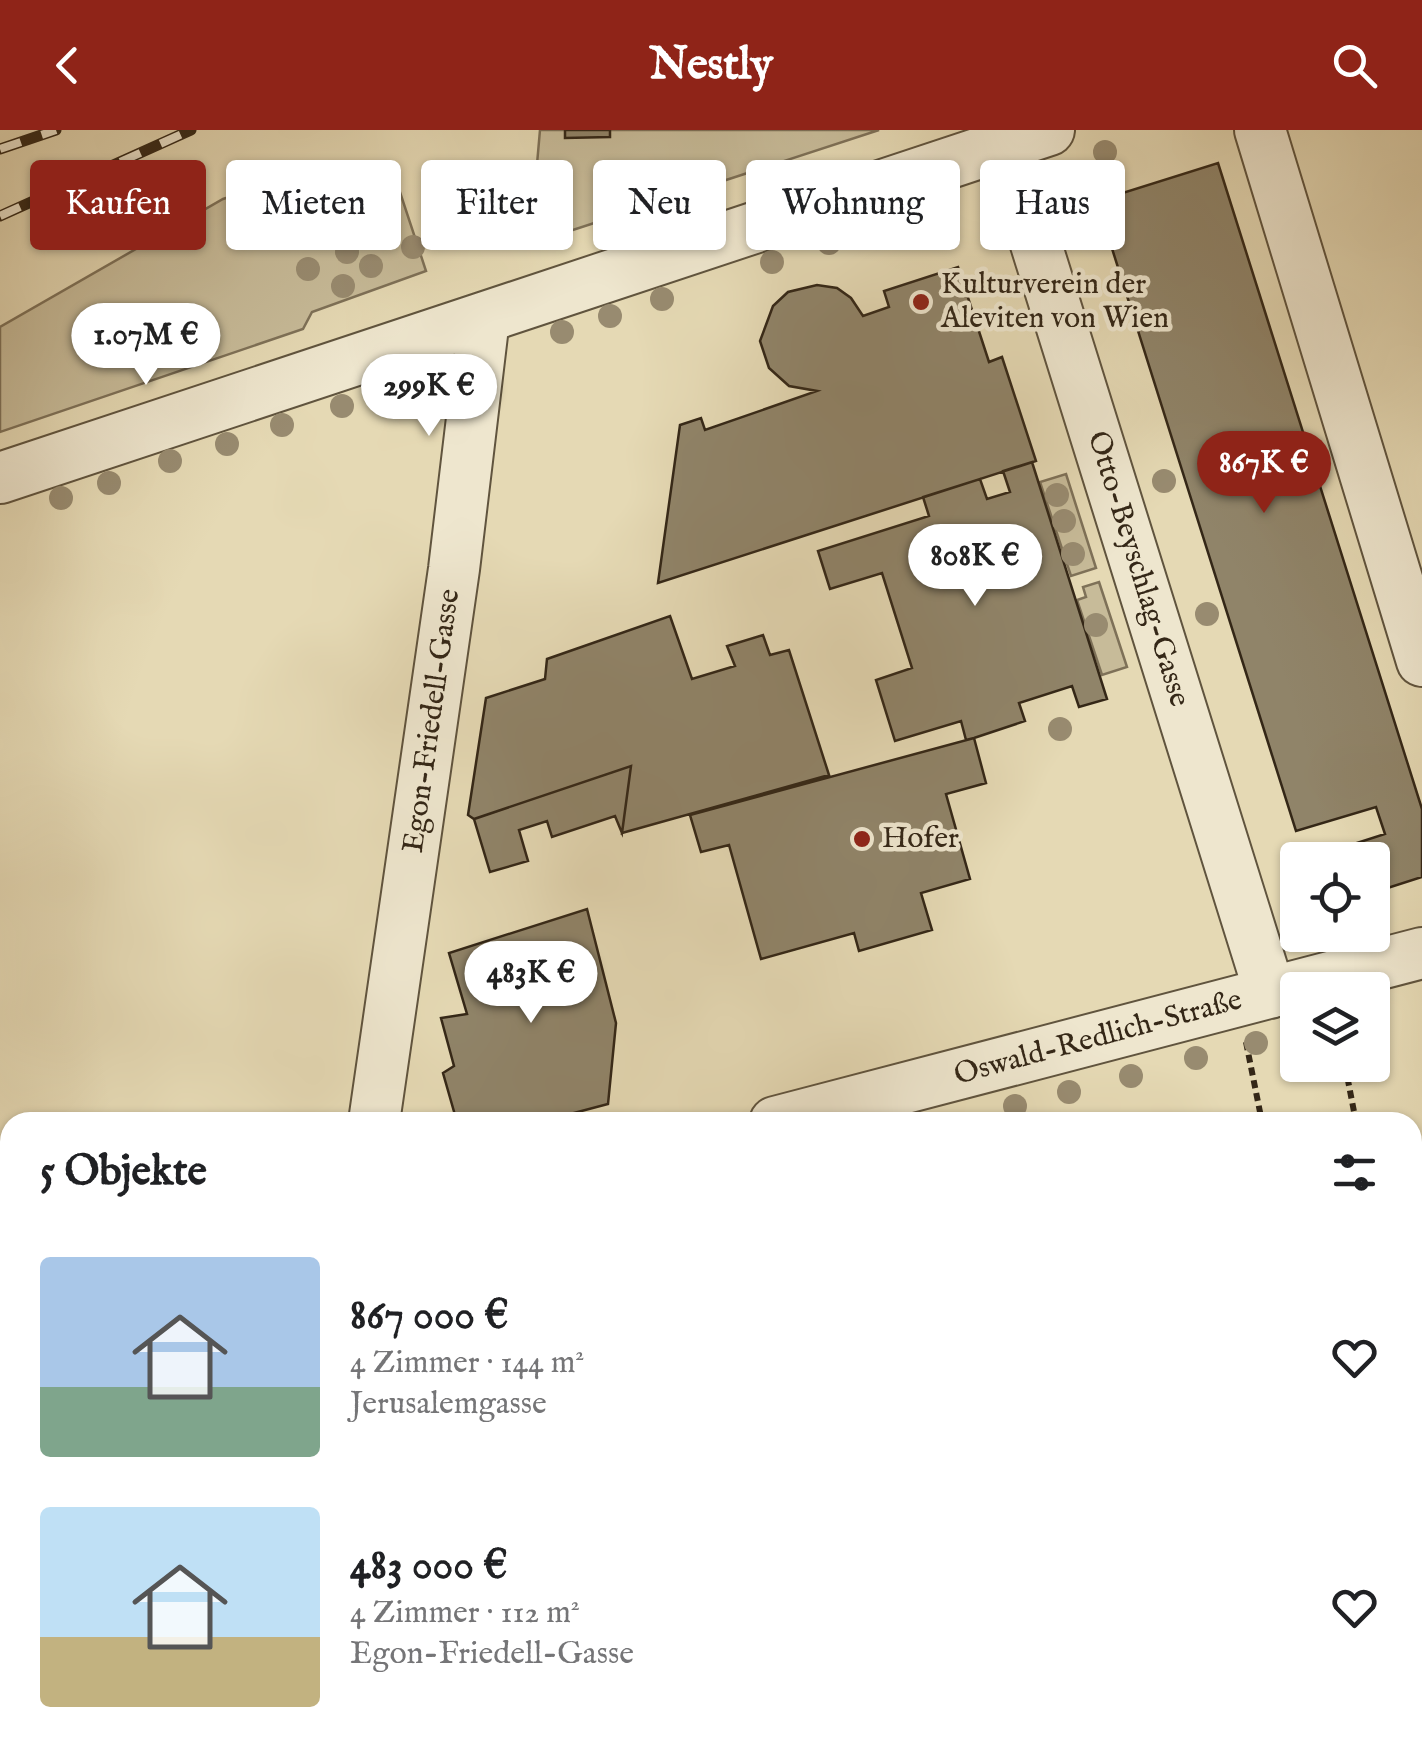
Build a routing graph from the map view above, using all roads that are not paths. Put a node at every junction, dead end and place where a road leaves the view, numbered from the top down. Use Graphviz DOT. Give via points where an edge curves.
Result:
graph roads {
  1 [pos="1260,130"];
  2 [pos="1027,137"];
  3 [pos="484,318"];
  4 [pos="0,478"];
  5 [pos="1422,661"];
  6 [pos="1422,952"];
  7 [pos="1254,997"];
  8 [pos="375,1112"];
  9 [pos="812,1112"];
  1 -- 5 [label="street"];
  2 -- 3 [label="street"];
  2 -- 7 [label="street, Otto-Beyschlag-Gasse"];
  3 -- 4 [label="street"];
  3 -- 8 [label="street, Egon-Friedell-Gasse"];
  6 -- 7 [label="street, Oswald-Redlich-Straße"];
  7 -- 9 [label="street, Oswald-Redlich-Straße"];
}
